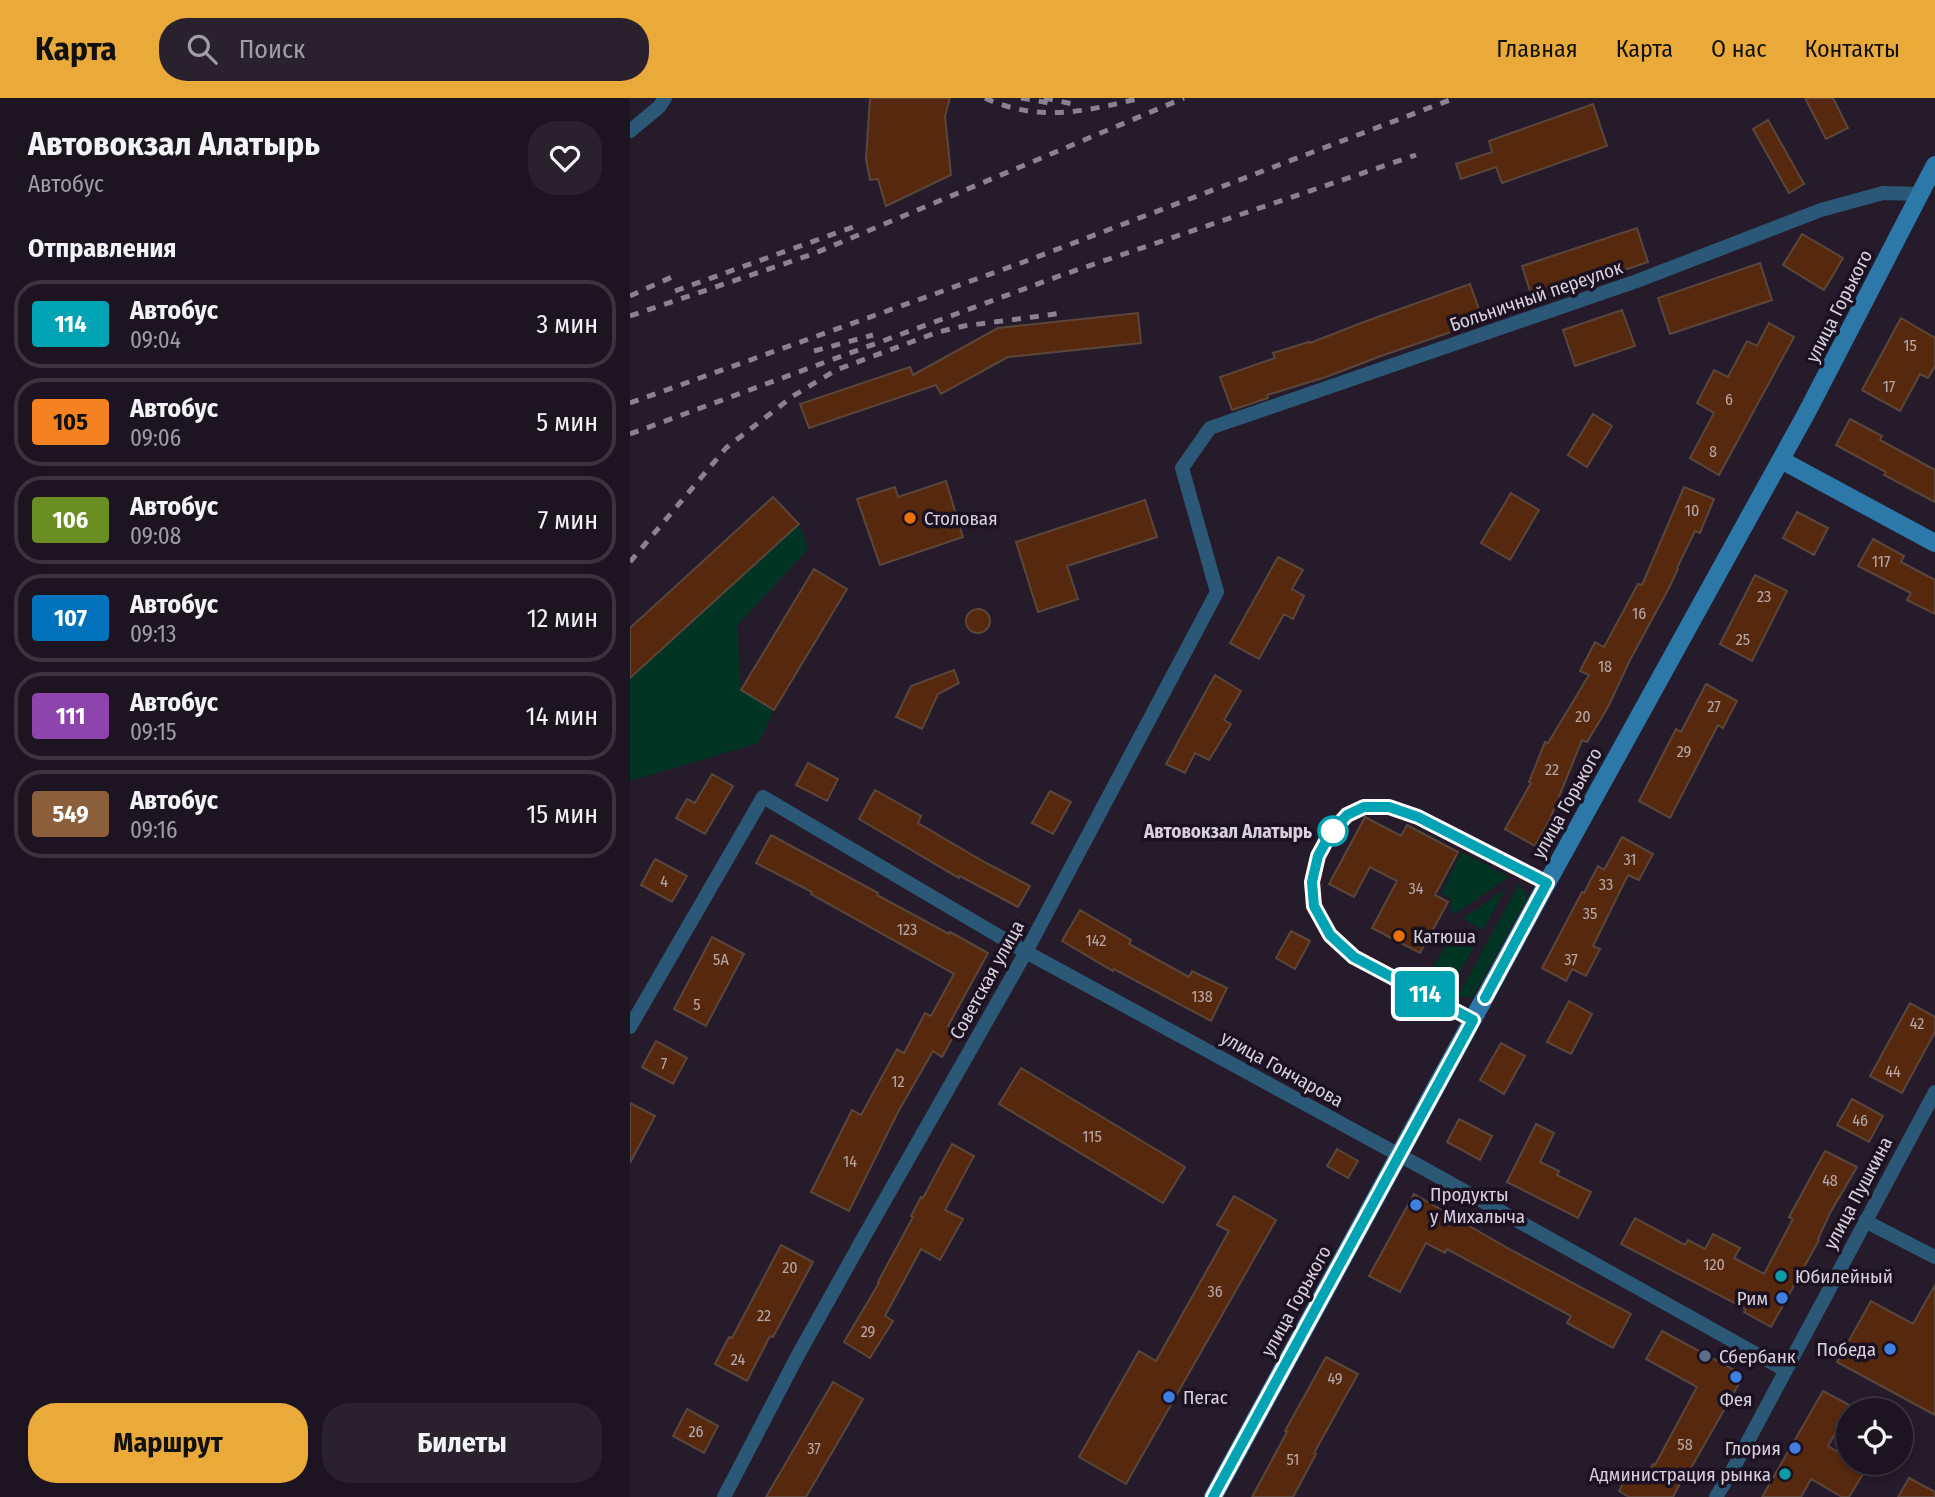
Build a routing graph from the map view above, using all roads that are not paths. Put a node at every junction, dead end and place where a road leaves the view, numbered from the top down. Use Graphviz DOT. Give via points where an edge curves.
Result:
graph roads {
  1 [pos="665,98"];
  2 [pos="630,131"];
  3 [pos="1935,165"];
  4 [pos="1921,194"];
  5 [pos="1781,460"];
  6 [pos="1182,468"];
  7 [pos="1935,543"];
  8 [pos="1026,952"];
  9 [pos="630,1027"];
  10 [pos="1935,1092"];
  11 [pos="1399,1155"];
  12 [pos="1865,1221"];
  13 [pos="1935,1257"];
  14 [pos="1785,1370"];
  15 [pos="724,1497"];
  16 [pos="1213,1497"];
  17 [pos="1716,1497"];
  1 -- 2 [label="street"];
  3 -- 4 [label="street, улица Горького"];
  4 -- 5 [label="street, улица Горького"];
  4 -- 6 [label="street, Больничный переулок" via="1883,193 1821,210 1637,281 1210,428"];
  5 -- 7 [label="street"];
  5 -- 11 [label="street, улица Горького"];
  6 -- 8 [label="street, Советская улица" via="1217,592"];
  8 -- 9 [label="street, улица Гончарова" via="764,797"];
  8 -- 11 [label="street, улица Гончарова"];
  8 -- 15 [label="street, Советская улица" via="854,1253"];
  10 -- 12 [label="street, улица Пушкина"];
  11 -- 14 [label="street, улица Гончарова"];
  11 -- 16 [label="street, улица Горького"];
  12 -- 13 [label="street"];
  12 -- 14 [label="street, улица Пушкина"];
  14 -- 17 [label="street, улица Пушкина"];
}
